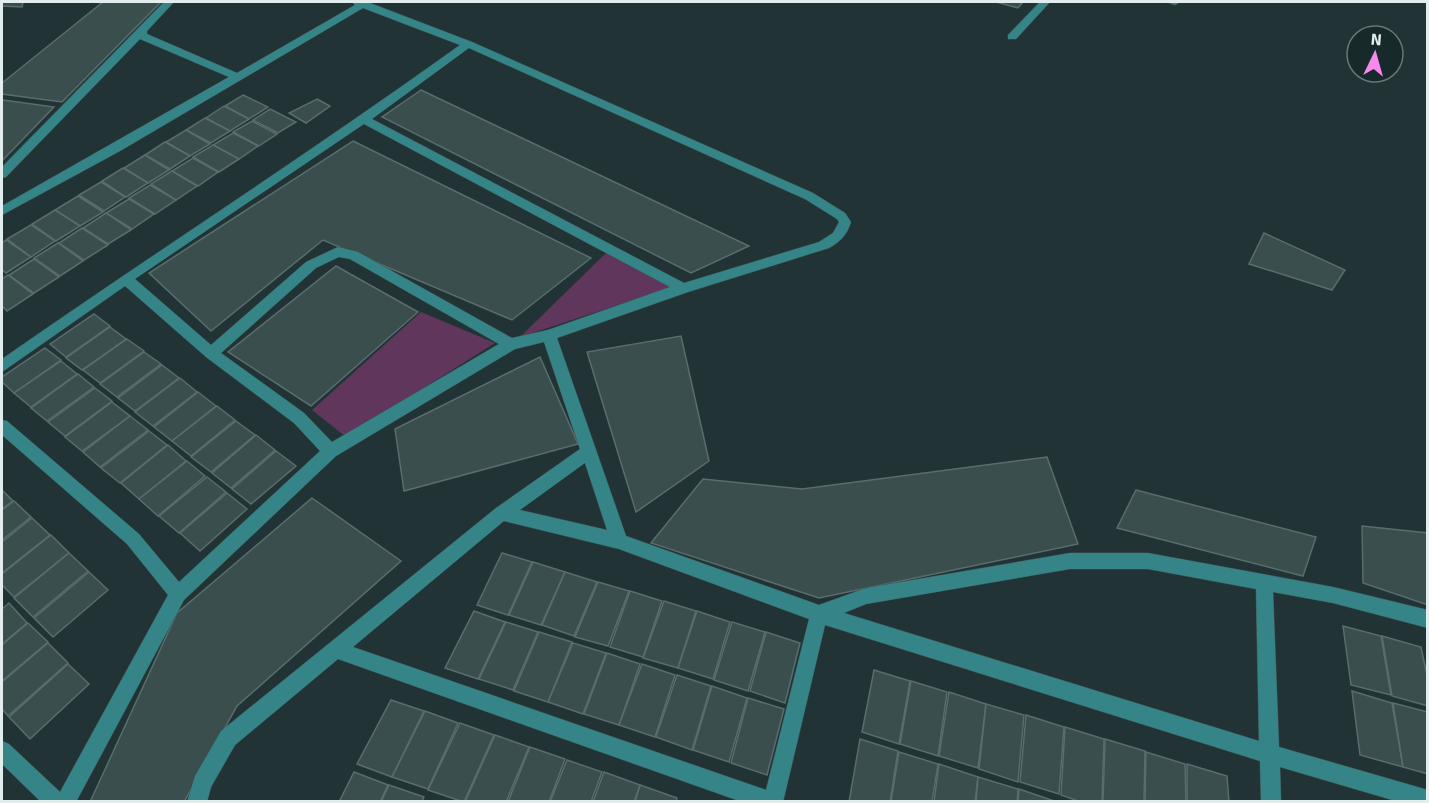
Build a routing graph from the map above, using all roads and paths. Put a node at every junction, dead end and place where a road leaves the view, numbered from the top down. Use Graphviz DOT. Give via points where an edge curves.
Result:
graph roads {
  1 [pos="169,2"];
  2 [pos="362,2"];
  3 [pos="1045,2"];
  4 [pos="140,33"];
  5 [pos="1012,37"];
  6 [pos="468,44"];
  7 [pos="237,77"];
  8 [pos="364,119"];
  9 [pos="2,174"];
  10 [pos="2,211"];
  11 [pos="126,279"];
  12 [pos="683,288"];
  13 [pos="549,335"];
  14 [pos="511,344"];
  15 [pos="211,353"];
  16 [pos="2,366"];
  17 [pos="2,426"];
  18 [pos="330,451"];
  19 [pos="589,451"];
  20 [pos="502,513"];
  21 [pos="620,542"];
  22 [pos="1264,582"];
  23 [pos="178,594"];
  24 [pos="819,614"];
  25 [pos="1428,618"];
  26 [pos="334,650"];
  27 [pos="2,750"];
  28 [pos="1269,754"];
  29 [pos="56,801"];
  30 [pos="64,801"];
  31 [pos="197,801"];
  32 [pos="773,801"];
  33 [pos="1271,801"];
  34 [pos="1428,801"];
  1 -- 4 [label="street"];
  2 -- 6 [label="street"];
  2 -- 7 [label="street"];
  3 -- 5 [label="street"];
  4 -- 7 [label="street" via="148,40"];
  4 -- 9 [label="street"];
  6 -- 8 [label="street"];
  6 -- 12 [label="street" via="808,196 841,216 844,222 836,239 824,245"];
  7 -- 10 [label="street"];
  8 -- 11 [label="street"];
  8 -- 12 [label="street"];
  11 -- 15 [label="street"];
  11 -- 16 [label="street"];
  12 -- 13 [label="street"];
  13 -- 14 [label="street"];
  13 -- 19 [label="street"];
  14 -- 15 [label="street" via="353,255 338,252 311,265"];
  14 -- 18 [label="street"];
  15 -- 18 [label="street" via="299,418"];
  17 -- 23 [label="street" via="133,539"];
  18 -- 23 [label="street"];
  19 -- 20 [label="street"];
  19 -- 21 [label="street"];
  20 -- 21 [label="street"];
  20 -- 26 [label="street"];
  21 -- 24 [label="street"];
  22 -- 24 [label="street" via="1148,561 1070,561 866,596"];
  22 -- 25 [label="street"];
  22 -- 28 [label="street"];
  23 -- 30 [label="street"];
  24 -- 28 [label="street"];
  24 -- 32 [label="street"];
  26 -- 31 [label="street" via="228,738 202,783"];
  26 -- 32 [label="street"];
  27 -- 29 [label="street"];
  28 -- 33 [label="street"];
  28 -- 34 [label="street"];
}
